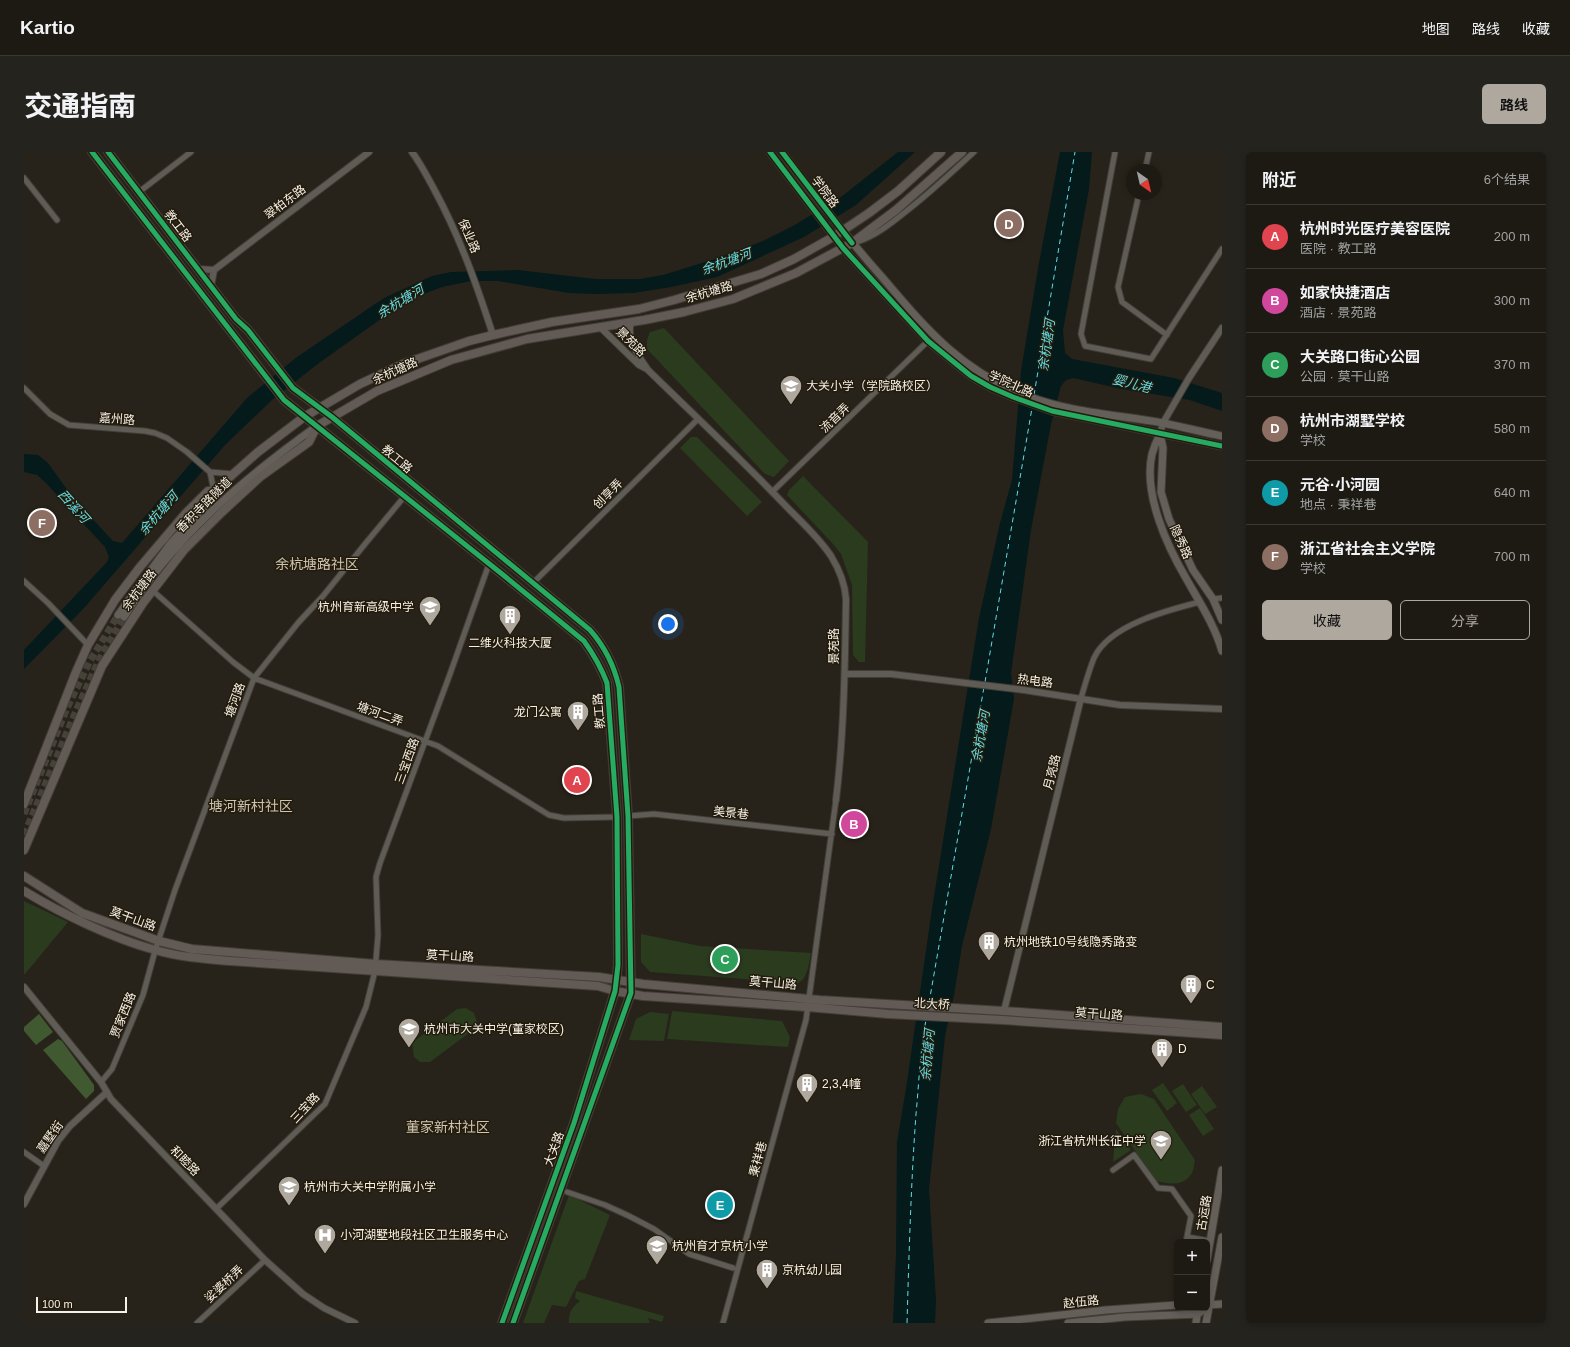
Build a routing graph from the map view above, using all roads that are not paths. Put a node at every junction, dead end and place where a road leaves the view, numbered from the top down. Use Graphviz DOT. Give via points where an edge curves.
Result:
graph roads {
  1 [pos="92,152"];
  2 [pos="108,152"];
  3 [pos="192,152"];
  4 [pos="369,152"];
  5 [pos="412,152"];
  6 [pos="770,152"];
  7 [pos="782,152"];
  8 [pos="940,152"];
  9 [pos="962,152"];
  10 [pos="974,152"];
  11 [pos="1115,152"];
  12 [pos="1149,152"];
  13 [pos="1146,164"];
  14 [pos="24,178"];
  15 [pos="139,192"];
  16 [pos="1138,200"];
  17 [pos="57,220"];
  18 [pos="842,231"];
  19 [pos="833,237"];
  20 [pos="852,243"];
  21 [pos="843,248"];
  22 [pos="1222,249"];
  23 [pos="198,269"];
  24 [pos="214,270"];
  25 [pos="211,286"];
  26 [pos="631,322"];
  27 [pos="600,327"];
  28 [pos="1222,328"];
  29 [pos="493,335"];
  30 [pos="1166,335"];
  31 [pos="928,341"];
  32 [pos="648,370"];
  33 [pos="991,384"];
  34 [pos="24,388"];
  35 [pos="319,408"];
  36 [pos="1082,414"];
  37 [pos="304,417"];
  38 [pos="332,417"];
  39 [pos="698,419"];
  40 [pos="1163,423"];
  41 [pos="317,426"];
  42 [pos="1160,434"];
  43 [pos="1222,436"];
  44 [pos="1222,446"];
  45 [pos="210,472"];
  46 [pos="233,474"];
  47 [pos="214,491"];
  48 [pos="772,492"];
  49 [pos="404,497"];
  50 [pos="489,564"];
  51 [pos="24,581"];
  52 [pos="533,583"];
  53 [pos="152,590"];
  54 [pos="1222,598"];
  55 [pos="1213,599"];
  56 [pos="1200,602"];
  57 [pos="1222,620"];
  58 [pos="88,645"];
  59 [pos="1222,651"];
  60 [pos="846,674"];
  61 [pos="254,678"];
  62 [pos="1081,698"];
  63 [pos="1222,709"];
  64 [pos="425,741"];
  65 [pos="836,800"];
  66 [pos="24,804"];
  67 [pos="628,816"];
  68 [pos="617,817"];
  69 [pos="832,834"];
  70 [pos="24,850"];
  71 [pos="24,876"];
  72 [pos="24,891"];
  73 [pos="159,941"];
  74 [pos="155,950"];
  75 [pos="375,967"];
  76 [pos="617,979"];
  77 [pos="630,981"];
  78 [pos="24,987"];
  79 [pos="615,991"];
  80 [pos="631,993"];
  81 [pos="808,1003"];
  82 [pos="890,1004"];
  83 [pos="1004,1011"];
  84 [pos="888,1014"];
  85 [pos="975,1014"];
  86 [pos="1222,1027"];
  87 [pos="1222,1035"];
  88 [pos="101,1082"];
  89 [pos="107,1092"];
  90 [pos="24,1152"];
  91 [pos="44,1166"];
  92 [pos="1113,1170"];
  93 [pos="1222,1170"];
  94 [pos="567,1192"];
  95 [pos="24,1204"];
  96 [pos="216,1209"];
  97 [pos="1222,1237"];
  98 [pos="1187,1239"];
  99 [pos="1210,1241"];
  100 [pos="265,1260"];
  101 [pos="733,1268"];
  102 [pos="1210,1292"];
  103 [pos="1222,1304"];
  104 [pos="1174,1305"];
  105 [pos="1210,1306"];
  106 [pos="1198,1311"];
  107 [pos="1207,1311"];
  108 [pos="197,1323"];
  109 [pos="355,1323"];
  110 [pos="502,1323"];
  111 [pos="513,1323"];
  112 [pos="723,1323"];
  113 [pos="988,1323"];
  114 [pos="1068,1323"];
  115 [pos="1196,1323"];
  116 [pos="1206,1323"];
  1 -- 37 [label="main road, 教工路" via="264,375 284,400"];
  2 -- 15 [label="main road, 教工路"];
  3 -- 15 [label="street"];
  4 -- 24 [label="street, 翠柏东路"];
  5 -- 29 [label="street, 保业路" via="447,213 470,266"];
  6 -- 19 [label="main road, 学院路"];
  7 -- 18 [label="main road, 学院路"];
  8 -- 18 [label="main road, 余杭塘路" via="898,192"];
  9 -- 20 [label="main road, 余杭塘路" via="896,210"];
  10 -- 20 [label="street" via="888,226 870,238"];
  11 -- 30 [label="street" via="1081,334 1085,346 1151,359"];
  12 -- 13 [label="street"];
  14 -- 17 [label="street"];
  15 -- 23 [label="main road, 教工路"];
  16 -- 30 [label="street" via="1118,288 1122,302"];
  18 -- 19 [label="main road, 余杭塘路"];
  18 -- 20 [label="main road, 学院路"];
  19 -- 21 [label="main road, 学院路"];
  19 -- 29 [label="main road, 余杭塘路" via="794,259 728,285 639,309 552,322"];
  20 -- 21 [label="main road, 余杭塘路"];
  20 -- 33 [label="main road, 学院北路" via="926,328"];
  21 -- 26 [label="main road, 余杭塘路" via="796,273 733,299"];
  21 -- 31 [label="main road, 学院北路"];
  22 -- 30 [label="street"];
  23 -- 24 [label="street"];
  23 -- 25 [label="main road, 教工路"];
  24 -- 25 [label="street"];
  25 -- 35 [label="main road, 教工路" via="293,388"];
  26 -- 27 [label="main road, 余杭塘路"];
  26 -- 32 [label="street, 景苑路" via="631,342"];
  27 -- 32 [label="street, 景苑路" via="639,365"];
  27 -- 38 [label="main road, 余杭塘路" via="526,339 451,360 377,391"];
  28 -- 40 [label="street, 隐秀路"];
  29 -- 35 [label="main road, 余杭塘路" via="403,364 360,384"];
  31 -- 33 [label="main road, 学院北路" via="971,376"];
  31 -- 48 [label="street, 流音弄"];
  32 -- 39 [label="street, 景苑路"];
  33 -- 36 [label="main road, 学院北路" via="1032,405 1052,411"];
  34 -- 45 [label="street, 嘉州路" via="50,414 69,425 155,432 187,452"];
  35 -- 37 [label="main road, 余杭塘路"];
  35 -- 38 [label="main road, 教工路"];
  36 -- 40 [label="main road, 学院北路"];
  36 -- 42 [label="main road, 学院北路"];
  37 -- 41 [label="main road, 教工路"];
  37 -- 46 [label="main road, 余杭塘路"];
  38 -- 41 [label="main road, 余杭塘路"];
  38 -- 52 [label="main road, 教工路"];
  39 -- 48 [label="street, 景苑路"];
  39 -- 52 [label="street, 创享弄"];
  40 -- 42 [label="street, 隐秀路"];
  40 -- 43 [label="main road, 学院北路"];
  41 -- 47 [label="main road, 香积寺路隧道" via="273,458 219,503 171,553 121,616 170,544 210,501"];
  41 -- 49 [label="main road, 教工路"];
  41 -- 53 [label="main road, 余杭塘路" via="309,442 243,491 184,550"];
  42 -- 44 [label="main road, 学院北路"];
  42 -- 55 [label="main road, 隐秀路" via="1163,448 1161,492 1169,519 1193,570"];
  42 -- 56 [label="main road, 隐秀路" via="1152,454 1150,474 1154,507 1174,555"];
  45 -- 46 [label="street"];
  45 -- 47 [label="street"];
  46 -- 47 [label="main road, 余杭塘路"];
  47 -- 58 [label="main road, 余杭塘路" via="208,491 162,539 115,600"];
  48 -- 60 [label="street, 景苑路" via="820,542 832,557 841,575 846,599"];
  49 -- 50 [label="main road, 教工路"];
  49 -- 61 [label="street, 塘河路"];
  50 -- 64 [label="street, 三宝西路"];
  50 -- 68 [label="main road, 教工路" via="584,641 601,667 607,682"];
  51 -- 58 [label="street"];
  52 -- 67 [label="main road, 教工路" via="590,630 609,656 614,668 619,687"];
  53 -- 61 [label="street, 塘河二弄"];
  53 -- 70 [label="main road, 余杭塘路" via="102,666"];
  54 -- 55 [label="street"];
  55 -- 57 [label="main road, 隐秀路"];
  56 -- 59 [label="main road, 隐秀路" via="1219,639"];
  56 -- 62 [label="street, 月亮路" via="1149,617 1107,641 1095,656"];
  58 -- 66 [label="main road, 余杭塘路"];
  60 -- 62 [label="street, 热电路" via="891,674"];
  60 -- 65 [label="street, 景苑路"];
  61 -- 64 [label="street, 塘河二弄"];
  61 -- 73 [label="street, 塘河路" via="175,890"];
  62 -- 63 [label="street, 热电路" via="1120,705"];
  62 -- 83 [label="street, 月亮路"];
  64 -- 68 [label="street, 塘河二弄" via="438,746 549,814 564,818"];
  64 -- 75 [label="street, 三宝西路" via="376,878 378,935"];
  65 -- 69 [label="street, 景苑路"];
  67 -- 69 [label="street, 美景巷" via="654,814"];
  67 -- 77 [label="main road, 教工路"];
  68 -- 76 [label="main road, 教工路"];
  69 -- 81 [label="street, 景苑路"];
  71 -- 73 [label="main road, 莫干山路" via="82,912"];
  72 -- 74 [label="main road, 莫干山路" via="103,931"];
  73 -- 74 [label="street, 塘河路"];
  73 -- 75 [label="main road, 莫干山路" via="192,949"];
  74 -- 75 [label="main road, 莫干山路" via="230,961"];
  74 -- 88 [label="street, 贾家西路" via="143,995 112,1069"];
  75 -- 76 [label="main road, 莫干山路" via="599,976"];
  75 -- 79 [label="main road, 莫干山路" via="598,986"];
  75 -- 96 [label="street, 三宝路" via="366,1007 325,1104"];
  76 -- 77 [label="main road, 莫干山路"];
  76 -- 79 [label="main road, 大关路"];
  77 -- 80 [label="main road, 大关路"];
  77 -- 81 [label="main road, 莫干山路"];
  78 -- 88 [label="street, 和睦路"];
  79 -- 80 [label="main road, 莫干山路"];
  79 -- 110 [label="main road, 大关路" via="574,1123"];
  80 -- 81 [label="main road, 莫干山路"];
  80 -- 111 [label="main road, 大关路"];
  81 -- 82 [label="main road, 莫干山路"];
  81 -- 84 [label="main road, 莫干山路"];
  81 -- 112 [label="street, 秉祥巷" via="804,1028"];
  82 -- 85 [label="main road, 北大桥"];
  83 -- 85 [label="main road, 莫干山路"];
  83 -- 86 [label="main road, 莫干山路"];
  84 -- 85 [label="main road, 北大桥"];
  85 -- 87 [label="main road, 莫干山路"];
  88 -- 89 [label="street, 和睦路"];
  89 -- 91 [label="street, 嘉墅街" via="70,1126"];
  89 -- 96 [label="street, 和睦路"];
  90 -- 91 [label="street"];
  91 -- 95 [label="street, 嘉墅街"];
  92 -- 98 [label="street" via="1134,1155 1158,1188 1172,1189 1191,1216"];
  93 -- 99 [label="main road, 古运路"];
  94 -- 101 [label="street" via="629,1216 654,1229 689,1254"];
  96 -- 100 [label="street, 和睦路"];
  97 -- 102 [label="main road, 古运路"];
  100 -- 108 [label="street, 娑婆桥弄"];
  100 -- 109 [label="street, 和睦路" via="318,1305"];
  103 -- 105 [label="main road"];
  104 -- 113 [label="main road, 赵伍路"];
  106 -- 114 [label="main road, 赵伍路"];
  106 -- 115 [label="main road"];
  107 -- 116 [label="main road, 古运路"];
}
